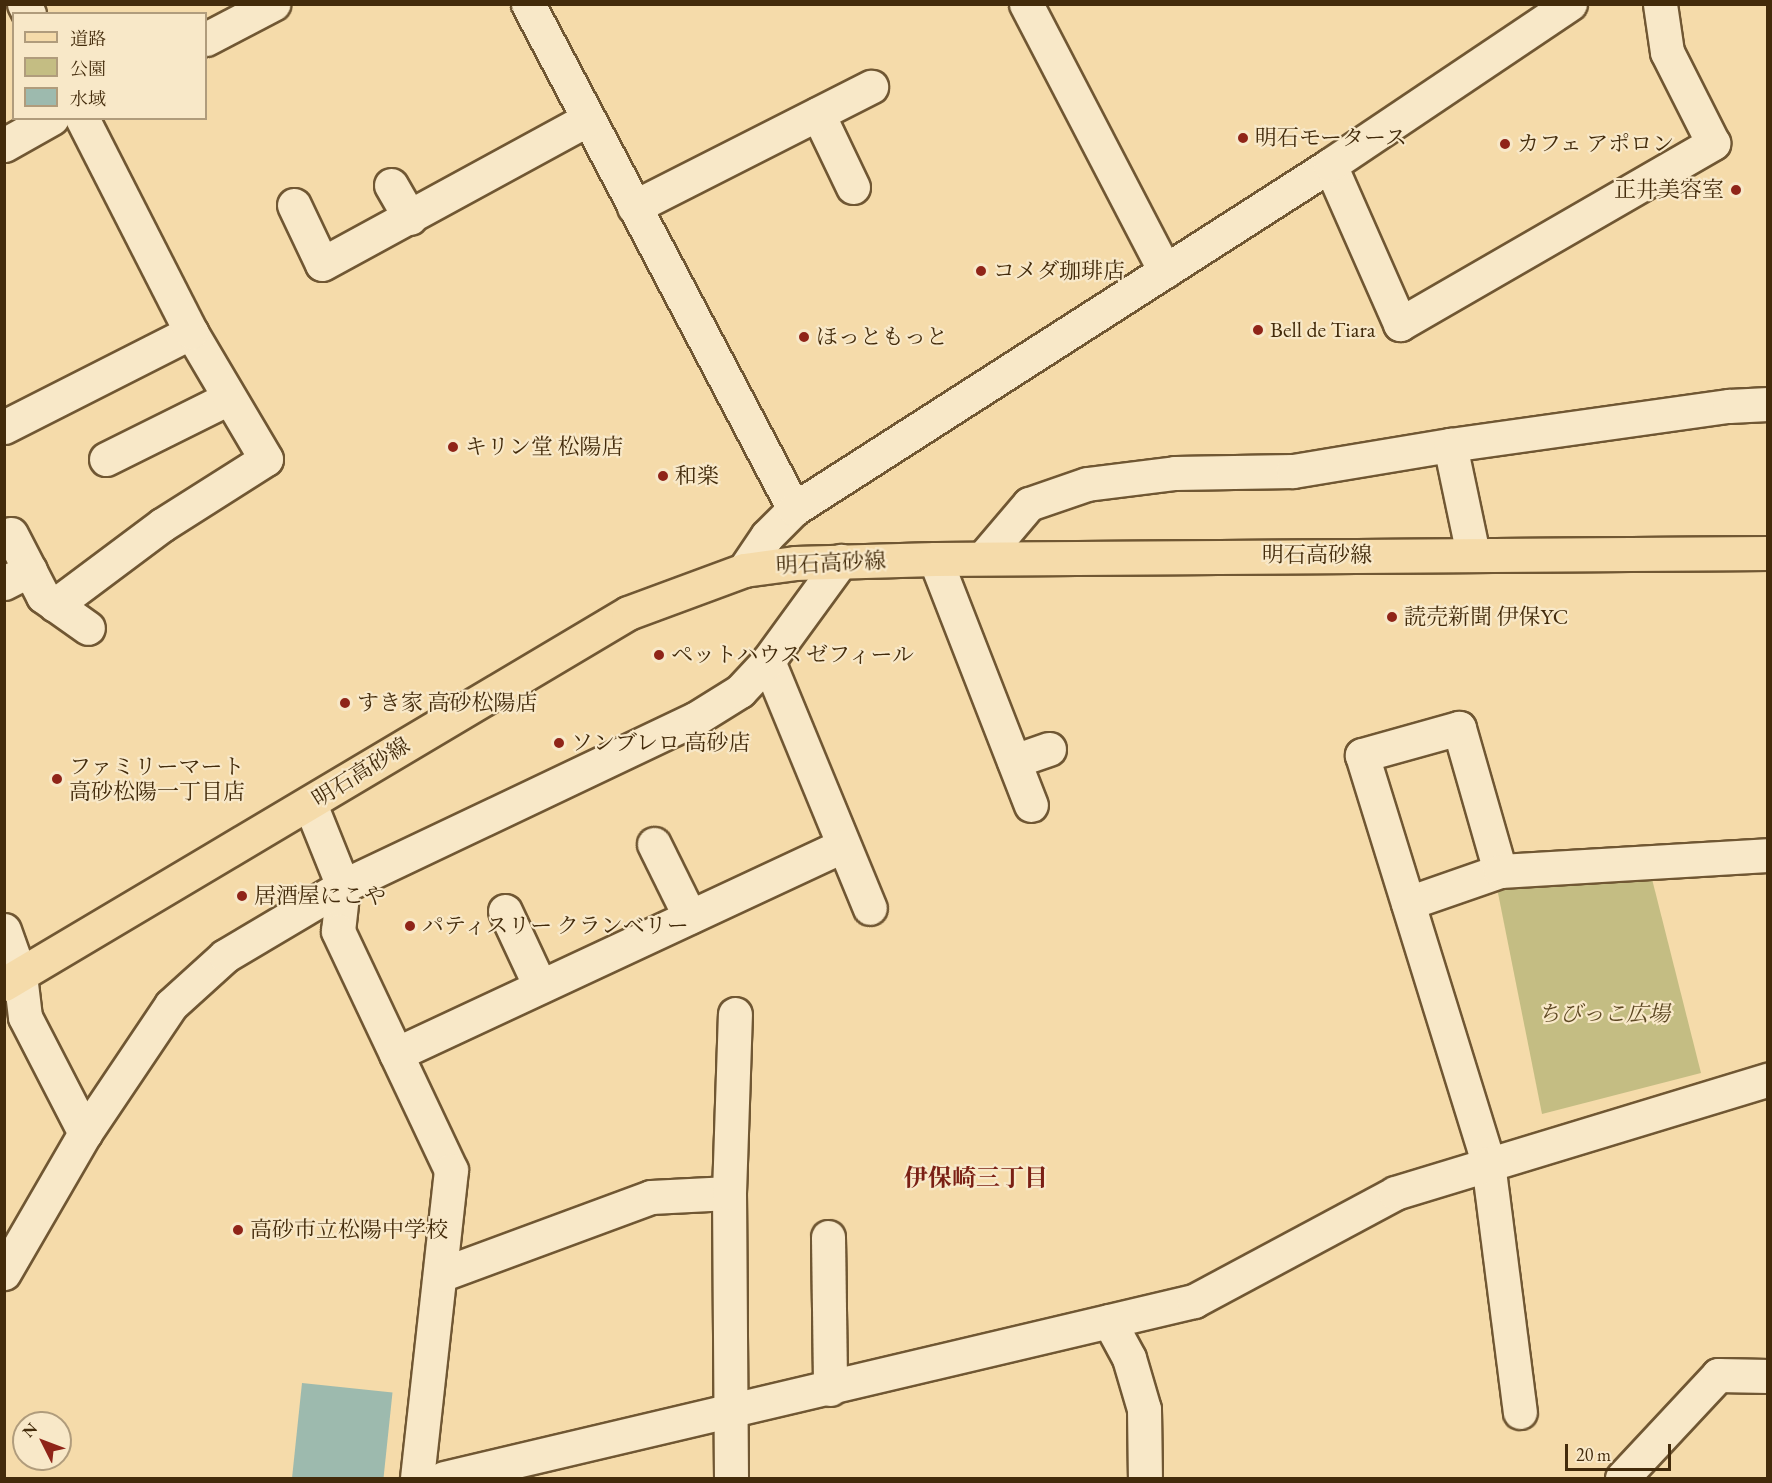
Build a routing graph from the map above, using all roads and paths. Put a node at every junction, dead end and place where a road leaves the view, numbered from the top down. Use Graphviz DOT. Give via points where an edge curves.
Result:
graph roads {
  1 [pos="273,4"];
  2 [pos="528,4"];
  3 [pos="1026,4"];
  4 [pos="1570,4"];
  5 [pos="1660,4"];
  6 [pos="1533,14"];
  7 [pos="207,38"];
  8 [pos="871,87"];
  9 [pos="818,114"];
  10 [pos="588,119"];
  11 [pos="48,120"];
  12 [pos="83,120"];
  13 [pos="4,145"];
  14 [pos="1330,165"];
  15 [pos="391,185"];
  16 [pos="853,187"];
  17 [pos="294,205"];
  18 [pos="634,207"];
  19 [pos="410,218"];
  20 [pos="1165,271"];
  21 [pos="191,332"];
  22 [pos="229,398"];
  23 [pos="1767,404"];
  24 [pos="6,423"];
  25 [pos="1450,445"];
  26 [pos="106,459"];
  27 [pos="794,509"];
  28 [pos="11,534"];
  29 [pos="1767,553"];
  30 [pos="1473,554"];
  31 [pos="983,558"];
  32 [pos="935,559"];
  33 [pos="841,561"];
  34 [pos="744,570"];
  35 [pos="17,577"];
  36 [pos="55,605"];
  37 [pos="88,628"];
  38 [pos="768,662"];
  39 [pos="1049,748"];
  40 [pos="1014,761"];
  41 [pos="310,804"];
  42 [pos="1031,805"];
  43 [pos="654,844"];
  44 [pos="842,846"];
  45 [pos="1767,855"];
  46 [pos="1500,871"];
  47 [pos="343,886"];
  48 [pos="1408,903"];
  49 [pos="870,908"];
  50 [pos="505,911"];
  51 [pos="690,917"];
  52 [pos="4,930"];
  53 [pos="12,979"];
  54 [pos="540,986"];
  55 [pos="735,1014"];
  56 [pos="396,1054"];
  57 [pos="1767,1080"];
  58 [pos="85,1133"];
  59 [pos="1488,1163"];
  60 [pos="729,1193"];
  61 [pos="828,1237"];
  62 [pos="4,1273"];
  63 [pos="440,1275"];
  64 [pos="1109,1321"];
  65 [pos="1767,1376"];
  66 [pos="830,1389"];
  67 [pos="1520,1412"];
  68 [pos="730,1413"];
  69 [pos="417,1479"];
  70 [pos="444,1479"];
  71 [pos="731,1479"];
  72 [pos="1145,1479"];
  73 [pos="1622,1479"];
  1 -- 7 [label="street"];
  2 -- 10 [label="street"];
  3 -- 20 [label="street"];
  4 -- 6 [label="street"];
  5 -- 14 [label="street" via="1667,52 1713,143 1400,324"];
  6 -- 14 [label="street"];
  8 -- 9 [label="street"];
  9 -- 16 [label="street"];
  9 -- 18 [label="street"];
  10 -- 18 [label="street"];
  10 -- 19 [label="street"];
  11 -- 13 [label="street"];
  12 -- 21 [label="street"];
  14 -- 20 [label="street"];
  15 -- 19 [label="street"];
  17 -- 19 [label="street" via="322,264"];
  18 -- 27 [label="street"];
  20 -- 27 [label="street"];
  21 -- 22 [label="street"];
  21 -- 24 [label="street"];
  22 -- 26 [label="street"];
  22 -- 36 [label="street" via="266,459 162,525"];
  23 -- 25 [label="street"];
  25 -- 30 [label="street"];
  25 -- 31 [label="street" via="1293,471 1175,473 1087,484 1029,504"];
  27 -- 34 [label="street" via="767,536"];
  28 -- 35 [label="street"];
  29 -- 30 [label="main road, 明石高砂線"];
  30 -- 31 [label="main road, 明石高砂線"];
  31 -- 32 [label="main road, 明石高砂線"];
  32 -- 33 [label="main road, 明石高砂線"];
  32 -- 40 [label="street"];
  33 -- 34 [label="main road, 明石高砂線"];
  33 -- 38 [label="street"];
  34 -- 41 [label="main road, 明石高砂線" via="628,613"];
  35 -- 36 [label="street"];
  36 -- 37 [label="street"];
  38 -- 44 [label="street"];
  38 -- 47 [label="street" via="740,691 695,719"];
  39 -- 40 [label="street"];
  40 -- 42 [label="street"];
  41 -- 47 [label="street"];
  41 -- 53 [label="main road, 明石高砂線"];
  43 -- 51 [label="street"];
  44 -- 49 [label="street"];
  44 -- 51 [label="street"];
  45 -- 46 [label="street"];
  46 -- 48 [label="street"];
  46 -- 48 [label="street" via="1459,728 1362,755"];
  47 -- 56 [label="street" via="338,931"];
  47 -- 58 [label="street" via="225,956 171,1005"];
  48 -- 59 [label="street"];
  50 -- 54 [label="street"];
  51 -- 54 [label="street"];
  52 -- 53 [label="street"];
  53 -- 58 [label="street" via="25,1017"];
  54 -- 56 [label="street"];
  55 -- 60 [label="street"];
  56 -- 63 [label="street" via="451,1170"];
  57 -- 59 [label="street"];
  58 -- 62 [label="street"];
  59 -- 64 [label="street" via="1395,1193 1194,1301"];
  59 -- 67 [label="street"];
  60 -- 63 [label="street" via="651,1197"];
  60 -- 68 [label="street"];
  61 -- 66 [label="street"];
  63 -- 69 [label="street"];
  64 -- 66 [label="street"];
  64 -- 72 [label="street" via="1129,1358 1144,1409"];
  65 -- 73 [label="street" via="1718,1375"];
  66 -- 68 [label="street"];
  68 -- 70 [label="street"];
  68 -- 71 [label="street"];
}
